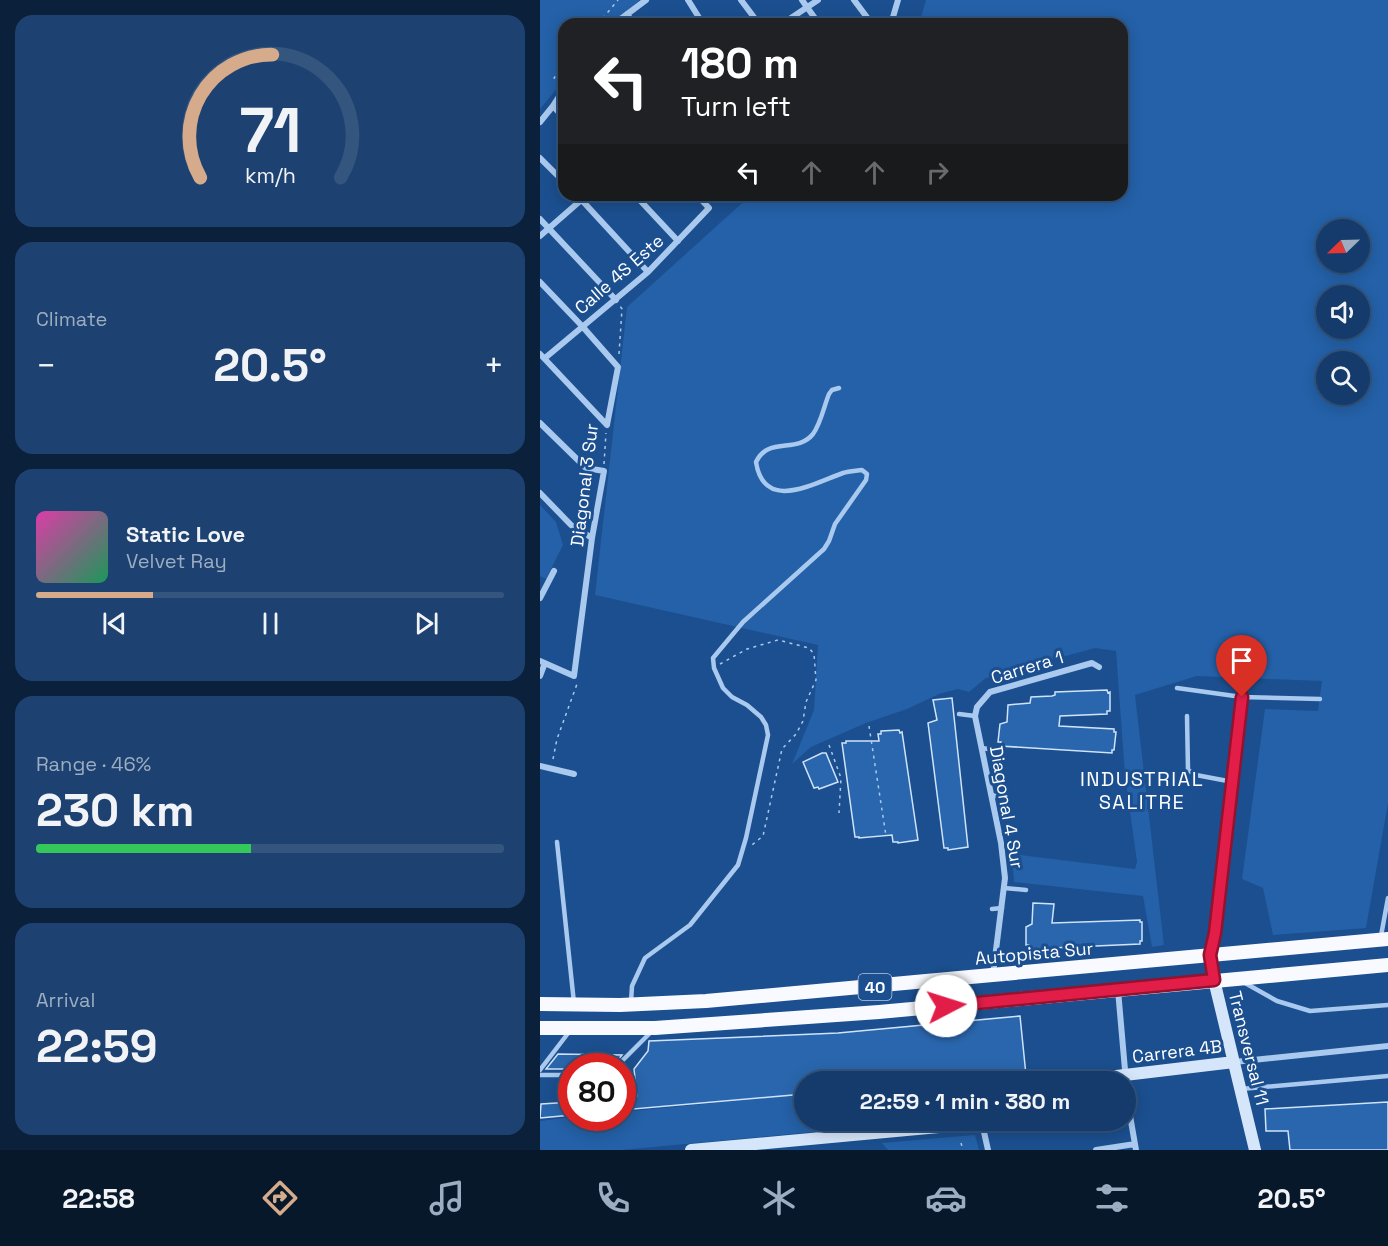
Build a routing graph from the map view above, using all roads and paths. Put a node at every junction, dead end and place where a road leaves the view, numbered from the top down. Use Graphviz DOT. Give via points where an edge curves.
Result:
graph roads {
  1 [pos="618,0"];
  2 [pos="646,0"];
  3 [pos="688,0"];
  4 [pos="741,0"];
  5 [pos="802,0"];
  6 [pos="818,0"];
  7 [pos="854,0"];
  8 [pos="898,0"];
  9 [pos="807,7"];
  10 [pos="627,14"];
  11 [pos="603,18"];
  12 [pos="622,18"];
  13 [pos="630,18"];
  14 [pos="700,18"];
  15 [pos="754,18"];
  16 [pos="791,18"];
  17 [pos="815,18"];
  18 [pos="868,18"];
  19 [pos="893,18"];
  20 [pos="558,98"];
  21 [pos="553,106"];
  22 [pos="558,111"];
  23 [pos="540,122"];
  24 [pos="540,158"];
  25 [pos="558,176"];
  26 [pos="578,201"];
  27 [pos="586,201"];
  28 [pos="641,201"];
  29 [pos="703,201"];
  30 [pos="540,219"];
  31 [pos="549,228"];
  32 [pos="540,236"];
  33 [pos="678,241"];
  34 [pos="648,272"];
  35 [pos="540,282"];
  36 [pos="616,300"];
  37 [pos="582,326"];
  38 [pos="542,356"];
  39 [pos="618,367"];
  40 [pos="839,388"];
  41 [pos="540,423"];
  42 [pos="607,425"];
  43 [pos="604,471"];
  44 [pos="540,493"];
  45 [pos="592,538"];
  46 [pos="554,571"];
  47 [pos="540,598"];
  48 [pos="542,662"];
  49 [pos="1100,667"];
  50 [pos="714,668"];
  51 [pos="540,676"];
  52 [pos="574,676"];
  53 [pos="1177,688"];
  54 [pos="1242,697"];
  55 [pos="1320,699"];
  56 [pos="959,714"];
  57 [pos="975,716"];
  58 [pos="1187,716"];
  59 [pos="870,726"];
  60 [pos="829,745"];
  61 [pos="982,748"];
  62 [pos="993,750"];
  63 [pos="540,766"];
  64 [pos="550,769"];
  65 [pos="574,774"];
  66 [pos="1233,782"];
  67 [pos="992,795"];
  68 [pos="1001,797"];
  69 [pos="839,813"];
  70 [pos="886,836"];
  71 [pos="557,842"];
  72 [pos="741,853"];
  73 [pos="1004,888"];
  74 [pos="1026,890"];
  75 [pos="1388,900"];
  76 [pos="1002,908"];
  77 [pos="992,909"];
  78 [pos="1384,939"];
  79 [pos="1210,955"];
  80 [pos="1388,965"];
  81 [pos="993,975"];
  82 [pos="1238,978"];
  83 [pos="1214,980"];
  84 [pos="1118,989"];
  85 [pos="540,1004"];
  86 [pos="574,1005"];
  87 [pos="631,1005"];
  88 [pos="1388,1005"];
  89 [pos="540,1028"];
  90 [pos="655,1028"];
  91 [pos="572,1029"];
  92 [pos="1388,1046"];
  93 [pos="630,1053"];
  94 [pos="1233,1062"];
  95 [pos="540,1070"];
  96 [pos="1126,1071"];
  97 [pos="1136,1074"];
  98 [pos="540,1075"];
  99 [pos="558,1075"];
  100 [pos="1388,1076"];
  101 [pos="1240,1088"];
  102 [pos="898,1131"];
  103 [pos="984,1131"];
  104 [pos="1132,1131"];
  105 [pos="961,1143"];
  106 [pos="1135,1147"];
  107 [pos="739,1148"];
  108 [pos="691,1150"];
  109 [pos="963,1150"];
  110 [pos="988,1150"];
  111 [pos="1096,1150"];
  112 [pos="1255,1150"];
  1 -- 11 [label="path"];
  2 -- 10 [label="street"];
  3 -- 14 [label="street"];
  4 -- 15 [label="street"];
  5 -- 9 [label="street"];
  6 -- 9 [label="street"];
  7 -- 18 [label="street"];
  8 -- 19 [label="street"];
  9 -- 16 [label="street"];
  9 -- 17 [label="street"];
  10 -- 12 [label="street"];
  10 -- 13 [label="street"];
  20 -- 21 [label="street"];
  21 -- 22 [label="street"];
  21 -- 23 [label="street"];
  24 -- 25 [label="street"];
  26 -- 31 [label="street"];
  27 -- 34 [label="street"];
  28 -- 33 [label="street"];
  29 -- 33 [label="street, Calle 4S Este" via="709,208"];
  30 -- 31 [label="street"];
  31 -- 32 [label="street"];
  31 -- 36 [label="street"];
  33 -- 34 [label="street, Calle 4S Este"];
  34 -- 36 [label="street, Calle 4S Este"];
  35 -- 37 [label="street"];
  36 -- 37 [label="street, Calle 4S Este"];
  36 -- 39 [label="path" via="622,309"];
  37 -- 38 [label="street, Calle 4S Este"];
  37 -- 39 [label="street"];
  38 -- 42 [label="street"];
  39 -- 42 [label="street, Diagonal 3 Sur"];
  40 -- 50 [label="lane" via="829,394 813,435 799,444 764,451 757,467 767,486 781,491 798,490 862,470 867,474 866,480 835,524 824,549 743,622 717,651"];
  41 -- 43 [label="street" via="586,468"];
  42 -- 43 [label="path, Diagonal 3 Sur"];
  43 -- 45 [label="street, Diagonal 3 Sur"];
  44 -- 45 [label="street" via="571,525"];
  45 -- 52 [label="street, Diagonal 3 Sur"];
  46 -- 47 [label="street"];
  48 -- 51 [label="street"];
  48 -- 52 [label="street"];
  49 -- 57 [label="street, Carrera 1" via="1092,663 990,692 977,707"];
  50 -- 72 [label="lane" via="723,688 761,717 768,735"];
  50 -- 72 [label="path" via="747,649 778,640 808,648 816,665 816,680 803,721 782,749 763,836"];
  52 -- 64 [label="path" via="578,683 556,739"];
  53 -- 54 [label="lane"];
  54 -- 55 [label="lane"];
  54 -- 66 [label="lane"];
  56 -- 57 [label="lane"];
  57 -- 61 [label="street, Diagonal 4 Sur"];
  58 -- 66 [label="lane" via="1188,770"];
  59 -- 70 [label="path"];
  60 -- 69 [label="path" via="841,778"];
  61 -- 62 [label="lane"];
  61 -- 67 [label="street, Diagonal 4 Sur"];
  63 -- 64 [label="street"];
  64 -- 65 [label="street"];
  66 -- 79 [label="lane"];
  67 -- 68 [label="lane"];
  67 -- 73 [label="street, Diagonal 4 Sur"];
  71 -- 86 [label="lane"];
  72 -- 87 [label="lane" via="738,865 690,925 645,958 632,986"];
  73 -- 74 [label="lane"];
  73 -- 76 [label="street, Diagonal 4 Sur"];
  75 -- 78 [label="lane"];
  76 -- 77 [label="lane"];
  76 -- 81 [label="street, Diagonal 4 Sur"];
  78 -- 79 [label="highway, Autopista Sur / 40"];
  79 -- 81 [label="highway, Autopista Sur / 40"];
  79 -- 83 [label="main road, Transversal 11"];
  80 -- 82 [label="highway, 40"];
  81 -- 87 [label="highway, Autopista Sur / 40"];
  82 -- 83 [label="highway, 40"];
  82 -- 88 [label="lane" via="1276,1001 1310,1011"];
  83 -- 84 [label="highway, 40"];
  83 -- 94 [label="main road, Transversal 11"];
  84 -- 90 [label="highway, 40"];
  84 -- 96 [label="street"];
  85 -- 86 [label="highway, Autopista Sur / 40"];
  86 -- 87 [label="highway, Autopista Sur / 40"];
  89 -- 91 [label="highway, 40"];
  90 -- 91 [label="highway, 40"];
  90 -- 93 [label="lane"];
  91 -- 95 [label="lane"];
  92 -- 94 [label="street"];
  94 -- 97 [label="main road, Carrera 4B"];
  94 -- 101 [label="main road, Transversal 11"];
  98 -- 99 [label="lane"];
  100 -- 101 [label="lane"];
  101 -- 112 [label="main road, Transversal 11"];
  102 -- 107 [label="main road"];
  103 -- 110 [label="street"];
  104 -- 106 [label="street"];
  105 -- 109 [label="path"];
  106 -- 111 [label="street"];
  107 -- 108 [label="main road"];
}
